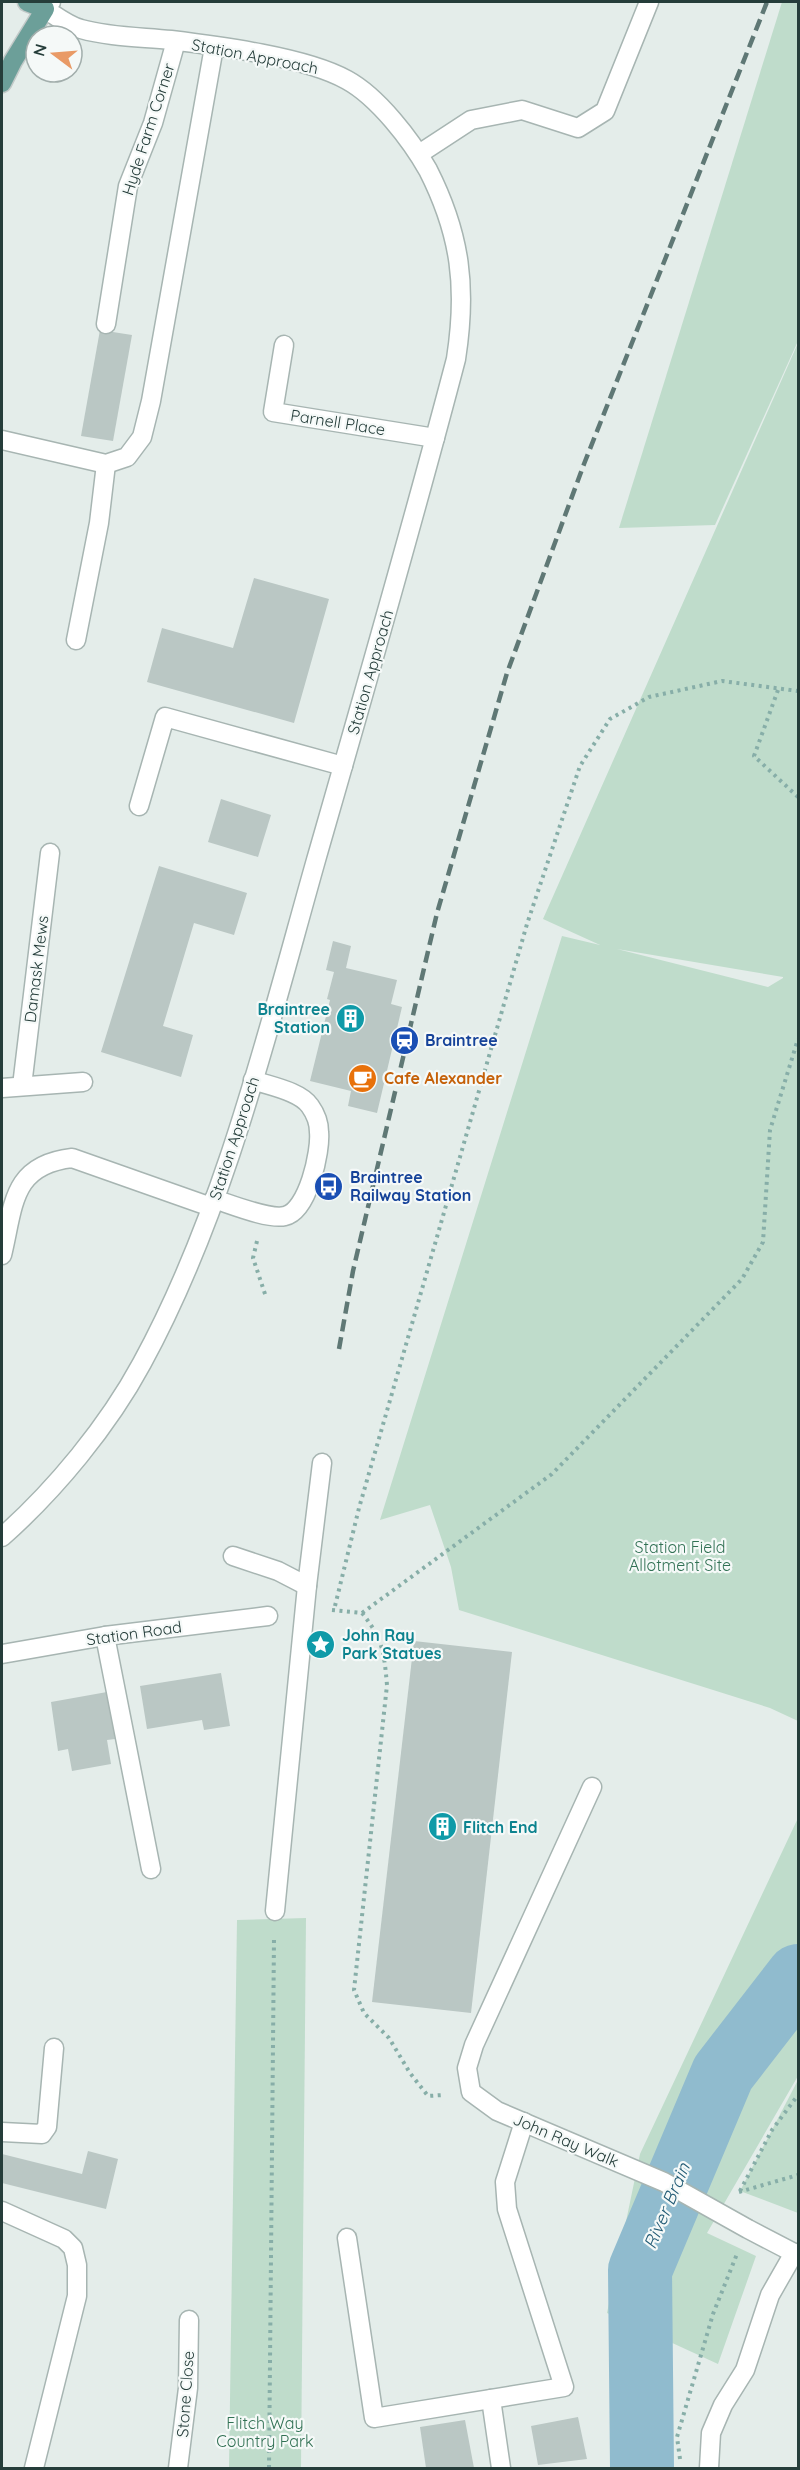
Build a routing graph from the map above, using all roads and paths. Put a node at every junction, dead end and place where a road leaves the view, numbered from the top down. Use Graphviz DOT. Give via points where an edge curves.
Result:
graph roads {
  1 [pos="27,2"];
  2 [pos="649,2"];
  3 [pos="48,5"];
  4 [pos="176,41"];
  5 [pos="214,47"];
  6 [pos="2,83"];
  7 [pos="419,154"];
  8 [pos="106,324"];
  9 [pos="284,345"];
  10 [pos="435,438"];
  11 [pos="2,440"];
  12 [pos="106,464"];
  13 [pos="76,640"];
  14 [pos="778,690"];
  15 [pos="798,691"];
  16 [pos="343,766"];
  17 [pos="798,797"];
  18 [pos="139,806"];
  19 [pos="50,853"];
  20 [pos="798,1039"];
  21 [pos="253,1080"];
  22 [pos="83,1082"];
  23 [pos="22,1086"];
  24 [pos="2,1088"];
  25 [pos="213,1203"];
  26 [pos="258,1231"];
  27 [pos="2,1255"];
  28 [pos="266,1297"];
  29 [pos="322,1463"];
  30 [pos="2,1538"];
  31 [pos="233,1556"];
  32 [pos="307,1586"];
  33 [pos="334,1612"];
  34 [pos="362,1613"];
  35 [pos="267,1616"];
  36 [pos="105,1636"];
  37 [pos="2,1654"];
  38 [pos="592,1788"];
  39 [pos="152,1869"];
  40 [pos="275,1911"];
  41 [pos="54,2048"];
  42 [pos="471,2092"];
  43 [pos="798,2095"];
  44 [pos="524,2122"];
  45 [pos="2,2132"];
  46 [pos="798,2175"];
  47 [pos="740,2191"];
  48 [pos="7,2213"];
  49 [pos="725,2216"];
  50 [pos="747,2229"];
  51 [pos="347,2238"];
  52 [pos="796,2254"];
  53 [pos="189,2320"];
  54 [pos="491,2399"];
  55 [pos="34,2469"];
  56 [pos="178,2469"];
  57 [pos="269,2469"];
  58 [pos="501,2469"];
  59 [pos="681,2469"];
  60 [pos="709,2469"];
  1 -- 3 [label="main road"];
  2 -- 7 [label="street" via="605,111 578,128 522,110 471,120"];
  3 -- 4 [label="street, Station Approach" via="80,29"];
  3 -- 6 [label="main road"];
  4 -- 5 [label="street, Station Approach"];
  4 -- 8 [label="street, Hyde Farm Corner" via="153,123 128,186"];
  5 -- 7 [label="street, Station Approach" via="297,62 350,81 385,112"];
  5 -- 12 [label="street" via="154,389 142,437 127,457"];
  7 -- 10 [label="street, Station Approach" via="449,216 458,247 462,323"];
  9 -- 10 [label="street, Parnell Place" via="273,412"];
  10 -- 16 [label="street, Station Approach"];
  11 -- 12 [label="street"];
  12 -- 13 [label="street" via="99,523"];
  14 -- 15 [label="path"];
  14 -- 17 [label="path" via="754,756"];
  14 -- 33 [label="path" via="722,681 649,697 610,719 580,766 527,924 359,1508"];
  16 -- 18 [label="street" via="165,717"];
  16 -- 21 [label="street, Station Approach"];
  19 -- 23 [label="street, Damask Mews"];
  20 -- 34 [label="path" via="770,1130 763,1242 742,1279 552,1474"];
  21 -- 25 [label="street, Station Approach"];
  21 -- 25 [label="street" via="294,1094 309,1104 317,1119 320,1134 305,1199 298,1209 284,1216"];
  22 -- 23 [label="street"];
  23 -- 24 [label="street"];
  25 -- 27 [label="street" via="72,1158 54,1160 34,1169 19,1187"];
  25 -- 30 [label="street, Station Approach" via="142,1365 102,1426 53,1486"];
  26 -- 28 [label="path" via="253,1258"];
  29 -- 32 [label="street"];
  31 -- 32 [label="street" via="278,1571"];
  32 -- 33 [label="path"];
  32 -- 40 [label="street"];
  33 -- 34 [label="path"];
  34 -- 42 [label="path" via="384,1648 387,1685 354,1989 364,2013 389,2038 428,2097"];
  35 -- 36 [label="street, Station Road"];
  36 -- 37 [label="street, Station Road"];
  36 -- 39 [label="street"];
  38 -- 42 [label="street" via="474,2045 467,2068"];
  40 -- 57 [label="path"];
  41 -- 45 [label="street" via="47,2127 36,2135"];
  42 -- 44 [label="street, John Ray Walk" via="497,2111"];
  43 -- 47 [label="path" via="772,2130"];
  44 -- 49 [label="street, John Ray Walk" via="664,2182"];
  44 -- 54 [label="street" via="506,2182 507,2209 564,2387"];
  46 -- 47 [label="path"];
  47 -- 49 [label="path"];
  48 -- 55 [label="street" via="64,2239 73,2248 77,2265 77,2296"];
  49 -- 50 [label="street, John Ray Walk"];
  50 -- 52 [label="street, John Ray Walk"];
  50 -- 59 [label="path" via="713,2314 677,2437"];
  51 -- 54 [label="street" via="374,2418"];
  52 -- 60 [label="street" via="770,2295 745,2370 711,2433"];
  53 -- 56 [label="street, Stone Close" via="188,2388"];
  54 -- 58 [label="street"];
}
